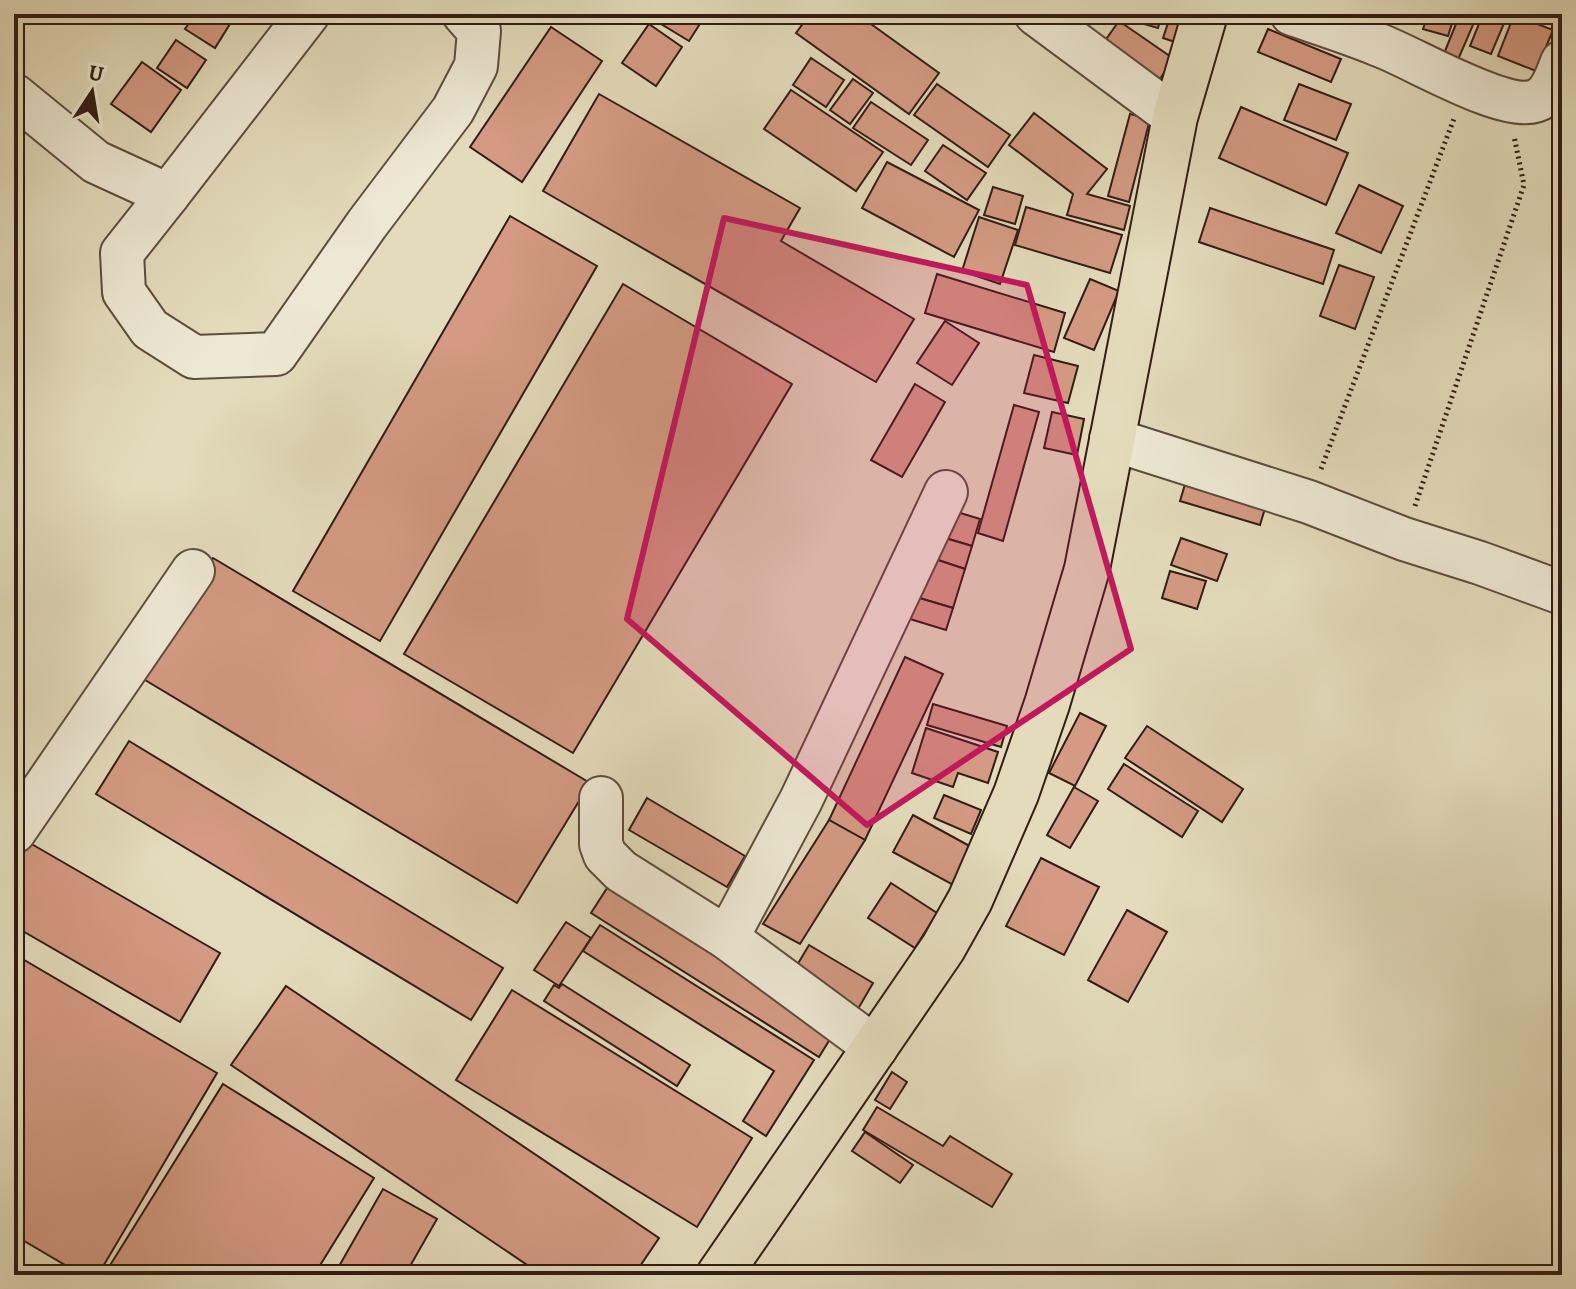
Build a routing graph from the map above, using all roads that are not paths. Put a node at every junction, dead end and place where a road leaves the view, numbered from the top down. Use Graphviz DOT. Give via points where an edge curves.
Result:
graph roads {
  1 [pos="308,14"];
  2 [pos="464,14"];
  3 [pos="1036,14"];
  4 [pos="1205,14"];
  5 [pos="1292,14"];
  6 [pos="1388,30"];
  7 [pos="1562,62"];
  8 [pos="14,95"];
  9 [pos="1175,117"];
  10 [pos="168,195"];
  11 [pos="1111,439"];
  12 [pos="946,492"];
  13 [pos="193,571"];
  14 [pos="1562,593"];
  15 [pos="601,798"];
  16 [pos="14,832"];
  17 [pos="727,938"];
  18 [pos="876,1048"];
  19 [pos="719,1275"];
  1 -- 10 [label="street"];
  2 -- 10 [label="street" via="479,31 476,66 453,110 276,354 194,357 150,329 124,292 122,253"];
  3 -- 9 [label="street"];
  4 -- 9 [label="main road"];
  5 -- 6 [label="street"];
  6 -- 7 [label="street" via="1486,92 1537,101 1551,89"];
  8 -- 10 [label="street" via="96,162"];
  9 -- 11 [label="main road"];
  11 -- 14 [label="street" via="1309,502"];
  11 -- 18 [label="main road" via="1087,569 1016,794 970,900"];
  12 -- 17 [label="street" via="801,800"];
  13 -- 16 [label="street"];
  15 -- 17 [label="street" via="605,855 621,871"];
  17 -- 18 [label="street"];
  18 -- 19 [label="main road"];
}
